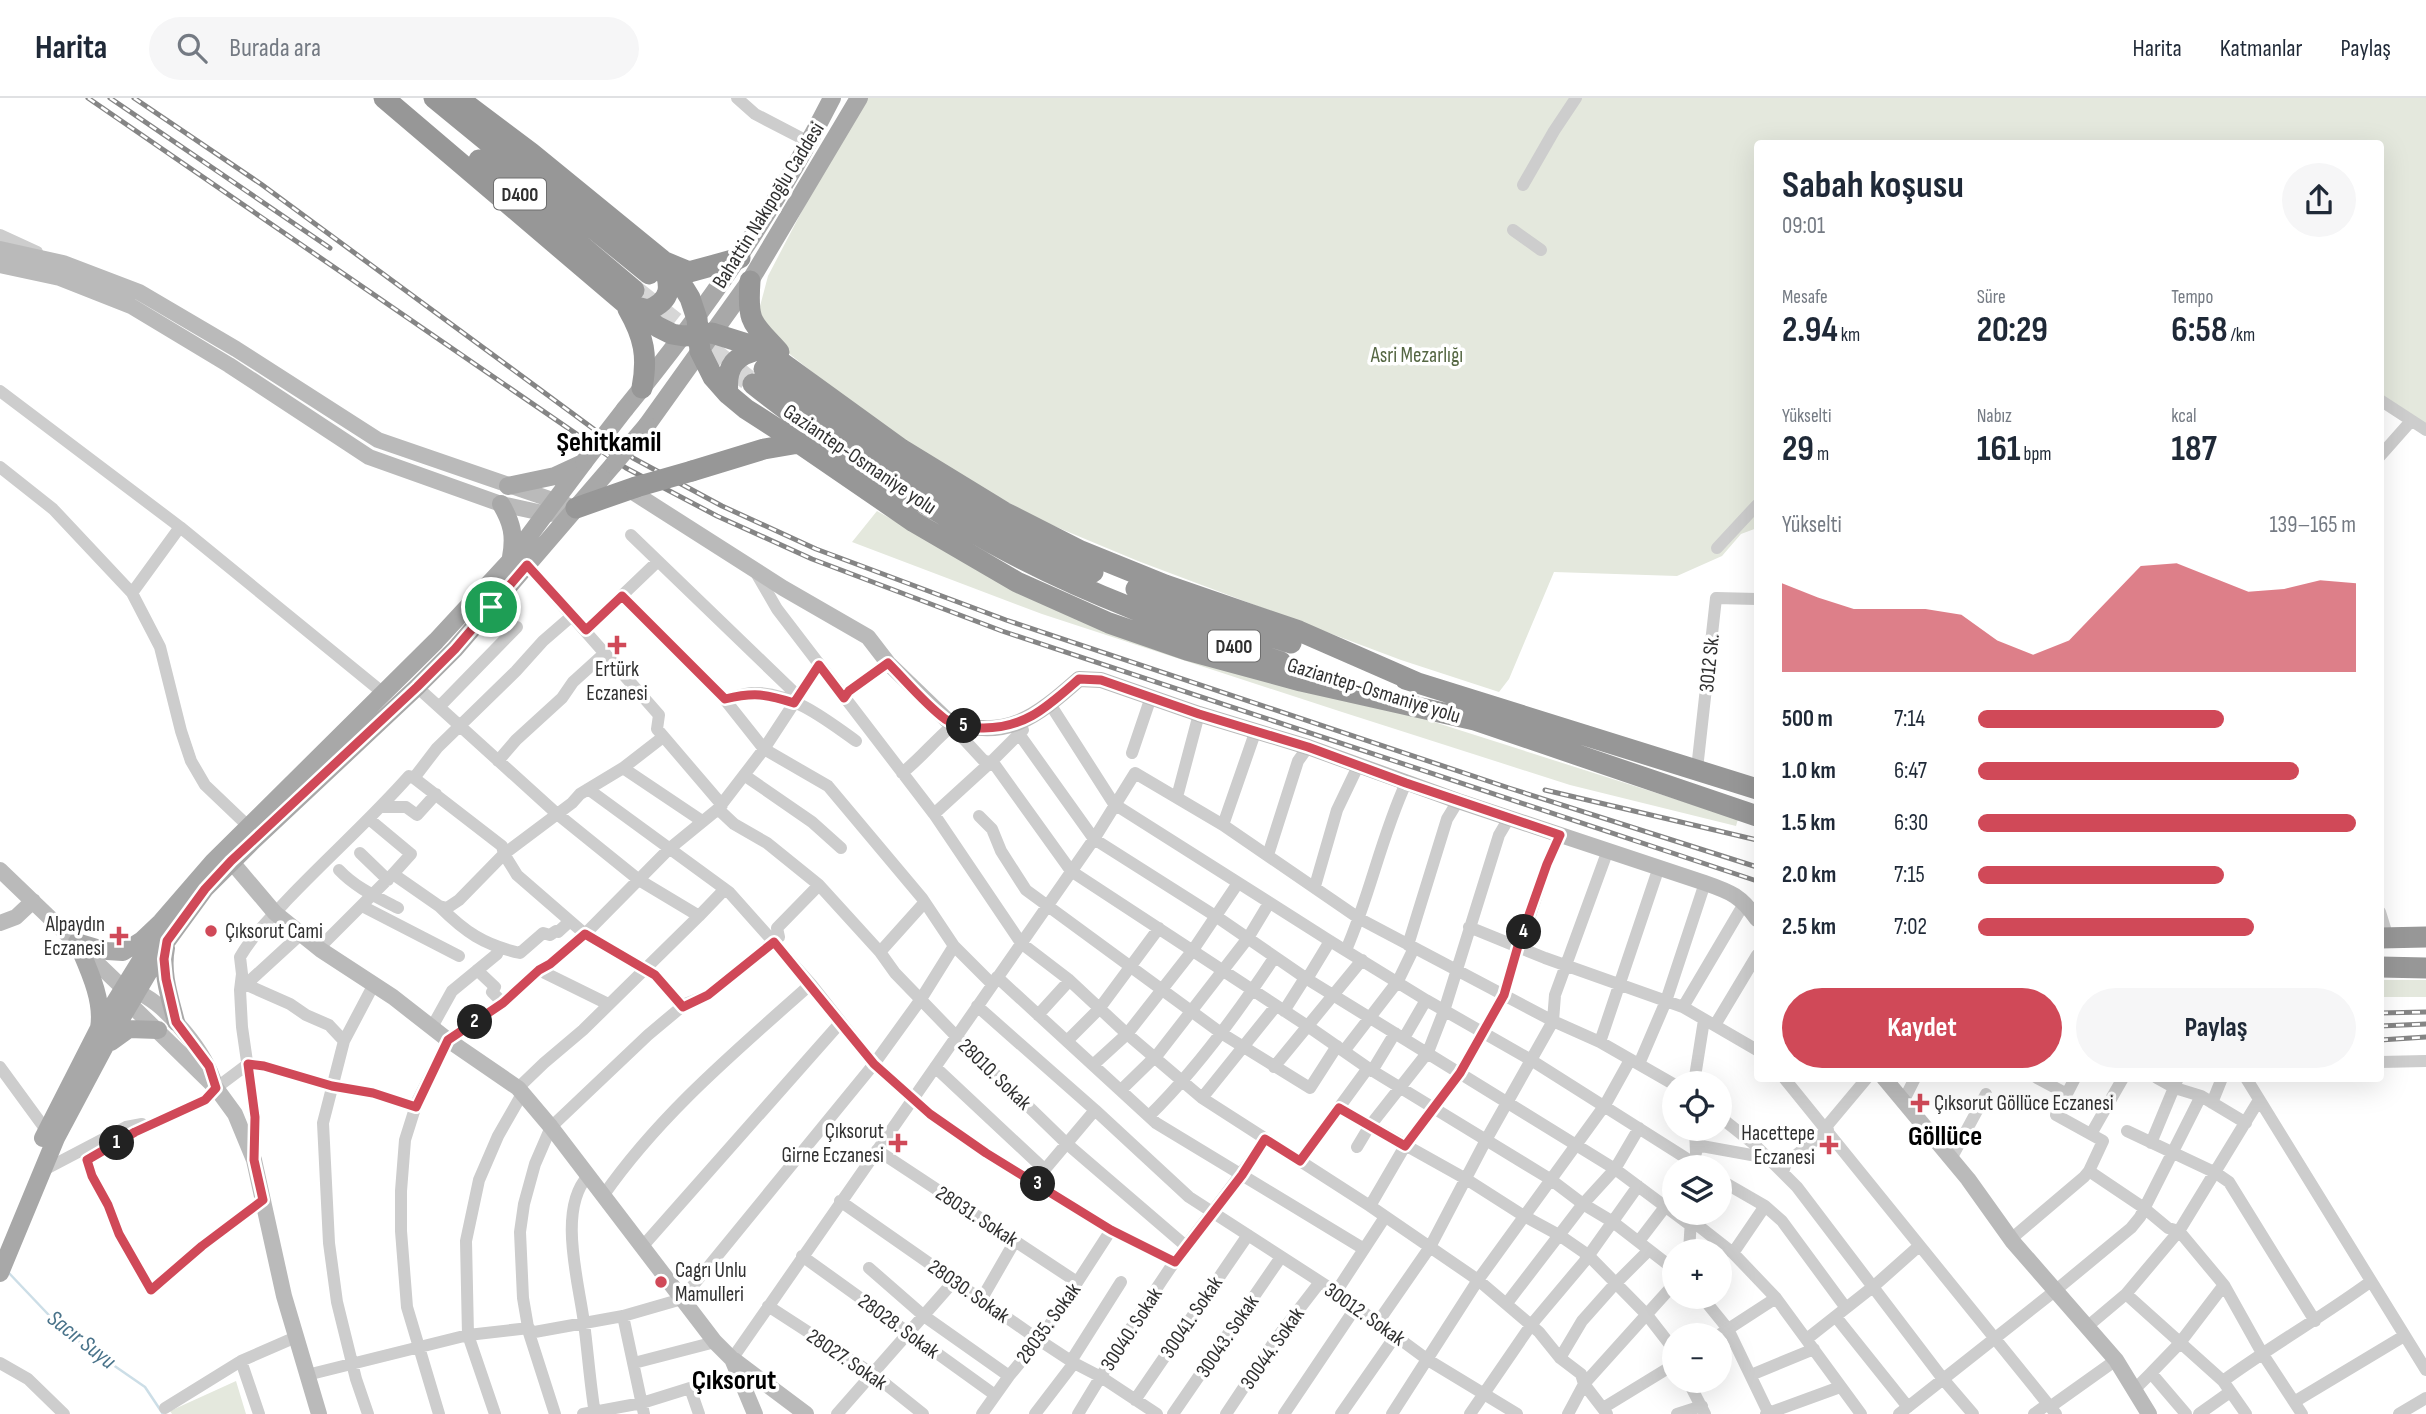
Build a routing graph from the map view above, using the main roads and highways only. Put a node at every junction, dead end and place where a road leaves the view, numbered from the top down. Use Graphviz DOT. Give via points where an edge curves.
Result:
graph roads {
  1 [pos="384,98"];
  2 [pos="405,98"];
  3 [pos="434,98"];
  4 [pos="458,98"];
  5 [pos="832,98"];
  6 [pos="859,98"];
  7 [pos="740,258"];
  8 [pos="751,281"];
  9 [pos="643,282"];
  10 [pos="698,335"];
  11 [pos="760,368"];
  12 [pos="802,376"];
  13 [pos="642,388"];
  14 [pos="728,394"];
  15 [pos="799,443"];
  16 [pos="584,462"];
  17 [pos="508,486"];
  18 [pos="501,504"];
  19 [pos="576,508"];
  20 [pos="518,563"];
  21 [pos="1418,683"];
  22 [pos="1479,721"];
  23 [pos="1754,788"];
  24 [pos="1754,815"];
  25 [pos="170,913"];
  26 [pos="2426,937"];
  27 [pos="2384,938"];
  28 [pos="167,941"];
  29 [pos="2384,967"];
  30 [pos="2426,968"];
  31 [pos="130,995"];
  32 [pos="176,1022"];
  33 [pos="99,1028"];
  34 [pos="158,1030"];
  35 [pos="105,1046"];
  36 [pos="3,1245"];
  37 [pos="0,1273"];
  1 -- 9 [label="highway"];
  2 -- 9 [label="highway, D400"];
  3 -- 9 [label="highway, D400"];
  4 -- 9 [label="highway" via="531,153"];
  5 -- 7 [label="main road, Bahattin Nakıpoğlu Caddesi"];
  6 -- 8 [label="main road, Bahattin Nakıpoğlu Caddesi"];
  7 -- 9 [label="highway"];
  7 -- 10 [label="main road, Bahattin Nakıpoğlu Caddesi"];
  8 -- 10 [label="main road, Bahattin Nakıpoğlu Caddesi"];
  8 -- 12 [label="highway" via="748,305 752,324"];
  9 -- 10 [label="highway" via="657,327"];
  9 -- 10 [label="highway" via="676,275 690,298"];
  9 -- 13 [label="highway" via="639,327 646,363"];
  10 -- 11 [label="highway"];
  10 -- 13 [label="main road"];
  10 -- 14 [label="highway" via="713,377"];
  10 -- 19 [label="main road, bridge" via="647,425"];
  11 -- 12 [label="highway"];
  11 -- 14 [label="highway" via="748,352 735,361 726,378"];
  11 -- 21 [label="highway, Gaziantep-Osmaniye yolu / D400" via="904,475 1001,530 1195,612"];
  11 -- 22 [label="highway, Gaziantep-Osmaniye yolu / D400" via="807,427 993,544 1077,584 1219,641"];
  12 -- 21 [label="highway" via="901,449 1003,512 1081,551 1299,631"];
  13 -- 16 [label="main road, bridge"];
  14 -- 15 [label="highway"];
  15 -- 19 [label="highway, bridge" via="764,449"];
  15 -- 22 [label="highway" via="914,522 1017,582 1110,623 1301,681"];
  16 -- 17 [label="main road" via="555,476"];
  16 -- 20 [label="main road"];
  18 -- 20 [label="main road" via="512,523"];
  19 -- 20 [label="main road"];
  20 -- 25 [label="main road" via="248,826"];
  20 -- 28 [label="main road" via="455,649 231,861"];
  21 -- 23 [label="highway, Gaziantep-Osmaniye yolu / D400"];
  22 -- 24 [label="highway, Gaziantep-Osmaniye yolu / D400"];
  25 -- 31 [label="main road"];
  25 -- 33 [label="main road" via="123,952 77,942 93,984 101,1016"];
  26 -- 27 [label="highway"];
  28 -- 31 [label="main road"];
  28 -- 32 [label="main road" via="166,979"];
  29 -- 30 [label="highway"];
  31 -- 33 [label="main road"];
  31 -- 35 [label="main road"];
  33 -- 36 [label="main road" via="47,1130"];
  34 -- 35 [label="main road" via="129,1029"];
  35 -- 36 [label="main road"];
  36 -- 37 [label="main road"];
}
